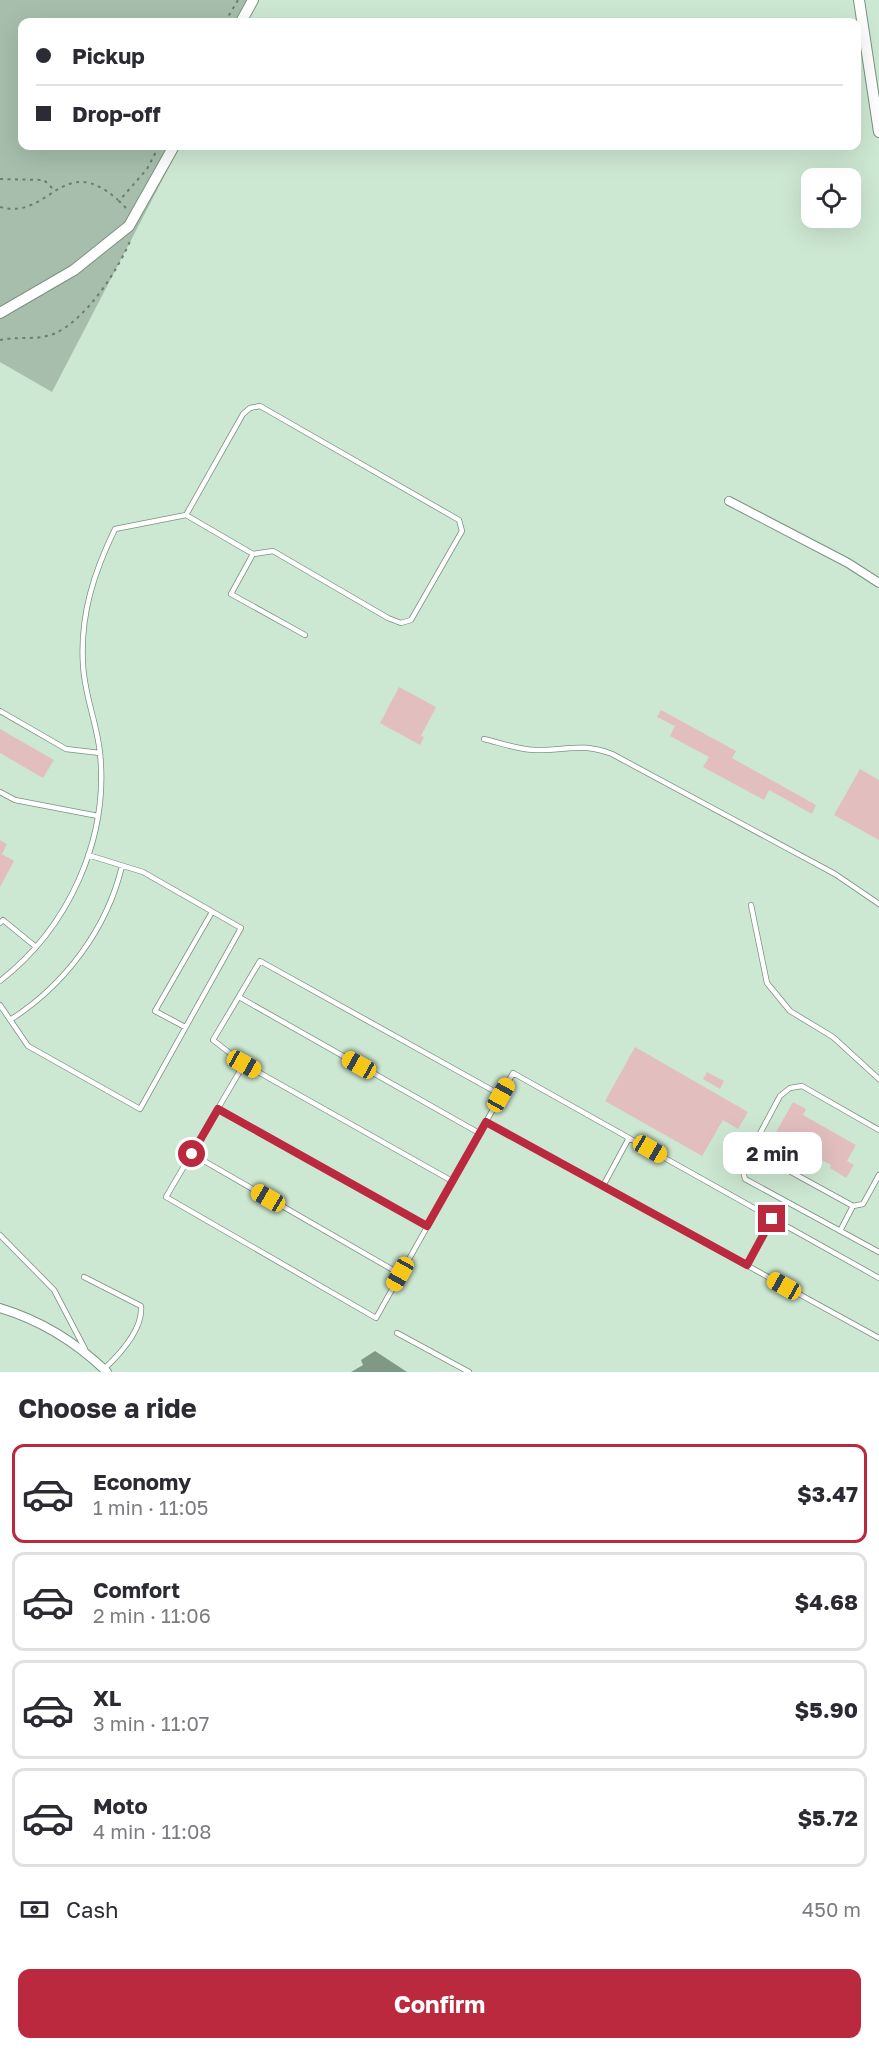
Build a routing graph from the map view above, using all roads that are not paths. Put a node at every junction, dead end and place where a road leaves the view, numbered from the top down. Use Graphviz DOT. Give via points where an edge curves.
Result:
graph roads {
  1 [pos="253,0"];
  2 [pos="859,0"];
  3 [pos="243,18"];
  4 [pos="879,132"];
  5 [pos="172,150"];
  6 [pos="0,313"];
  7 [pos="729,501"];
  8 [pos="186,515"];
  9 [pos="253,554"];
  10 [pos="879,582"];
  11 [pos="305,635"];
  12 [pos="0,711"];
  13 [pos="484,739"];
  14 [pos="100,753"];
  15 [pos="0,792"];
  16 [pos="98,816"];
  17 [pos="88,855"];
  18 [pos="122,866"];
  19 [pos="879,904"];
  20 [pos="751,905"];
  21 [pos="212,912"];
  22 [pos="0,923"];
  23 [pos="36,947"];
  24 [pos="0,981"];
  25 [pos="239,997"];
  26 [pos="0,1005"];
  27 [pos="10,1020"];
  28 [pos="184,1027"];
  29 [pos="244,1064"];
  30 [pos="879,1078"];
  31 [pos="501,1095"];
  32 [pos="218,1109"];
  33 [pos="486,1122"];
  34 [pos="879,1130"];
  35 [pos="479,1133"];
  36 [pos="629,1138"];
  37 [pos="751,1150"];
  38 [pos="192,1154"];
  39 [pos="879,1175"];
  40 [pos="453,1181"];
  41 [pos="603,1186"];
  42 [pos="854,1206"];
  43 [pos="772,1219"];
  44 [pos="427,1226"];
  45 [pos="840,1231"];
  46 [pos="0,1235"];
  47 [pos="879,1252"];
  48 [pos="747,1265"];
  49 [pos="400,1274"];
  50 [pos="84,1277"];
  51 [pos="879,1278"];
  52 [pos="0,1308"];
  53 [pos="397,1333"];
  54 [pos="879,1338"];
  55 [pos="87,1354"];
  56 [pos="105,1371"];
  57 [pos="469,1372"];
  1 -- 3 [label="street"];
  2 -- 4 [label="street"];
  5 -- 6 [label="street" via="129,226 74,270"];
  7 -- 10 [label="street"];
  8 -- 9 [label="lane"];
  8 -- 9 [label="lane" via="243,414 260,406 459,520 462,531 411,620 401,623 273,551"];
  8 -- 14 [label="lane" via="115,529 96,568 84,627 83,665"];
  9 -- 11 [label="lane" via="231,594"];
  12 -- 14 [label="lane" via="66,749"];
  13 -- 19 [label="lane" via="536,750 594,747 612,754 835,874"];
  14 -- 16 [label="lane"];
  15 -- 16 [label="lane" via="15,800"];
  16 -- 17 [label="lane"];
  17 -- 18 [label="lane"];
  17 -- 23 [label="lane" via="66,905"];
  18 -- 21 [label="lane" via="143,872"];
  18 -- 27 [label="lane" via="113,895 88,944 47,991"];
  20 -- 30 [label="lane" via="767,983 790,1011 833,1037"];
  21 -- 28 [label="lane" via="156,1011"];
  21 -- 28 [label="lane" via="241,928"];
  22 -- 23 [label="lane" via="3,920"];
  23 -- 24 [label="lane"];
  25 -- 29 [label="lane" via="213,1040"];
  25 -- 31 [label="lane" via="260,961"];
  25 -- 35 [label="lane"];
  26 -- 27 [label="lane"];
  27 -- 28 [label="lane" via="28,1046 140,1109"];
  29 -- 32 [label="lane"];
  29 -- 40 [label="lane"];
  31 -- 33 [label="lane"];
  31 -- 36 [label="lane" via="513,1073"];
  32 -- 38 [label="lane"];
  32 -- 44 [label="lane"];
  33 -- 35 [label="lane"];
  33 -- 41 [label="lane"];
  34 -- 37 [label="lane" via="802,1086 790,1088 780,1096"];
  35 -- 40 [label="lane"];
  36 -- 41 [label="lane"];
  36 -- 43 [label="lane"];
  37 -- 42 [label="lane"];
  37 -- 45 [label="lane" via="742,1167 745,1179"];
  38 -- 49 [label="lane"];
  38 -- 49 [label="lane" via="166,1197 176,1203 376,1318"];
  39 -- 42 [label="lane" via="863,1204"];
  40 -- 44 [label="lane"];
  41 -- 48 [label="lane"];
  42 -- 45 [label="lane"];
  43 -- 48 [label="lane"];
  43 -- 51 [label="lane"];
  44 -- 49 [label="lane"];
  45 -- 47 [label="lane"];
  46 -- 55 [label="lane" via="54,1290"];
  48 -- 54 [label="lane"];
  50 -- 56 [label="lane" via="141,1306 142,1318"];
  52 -- 55 [label="street" via="43,1326"];
  53 -- 57 [label="lane"];
  55 -- 56 [label="street"];
}
